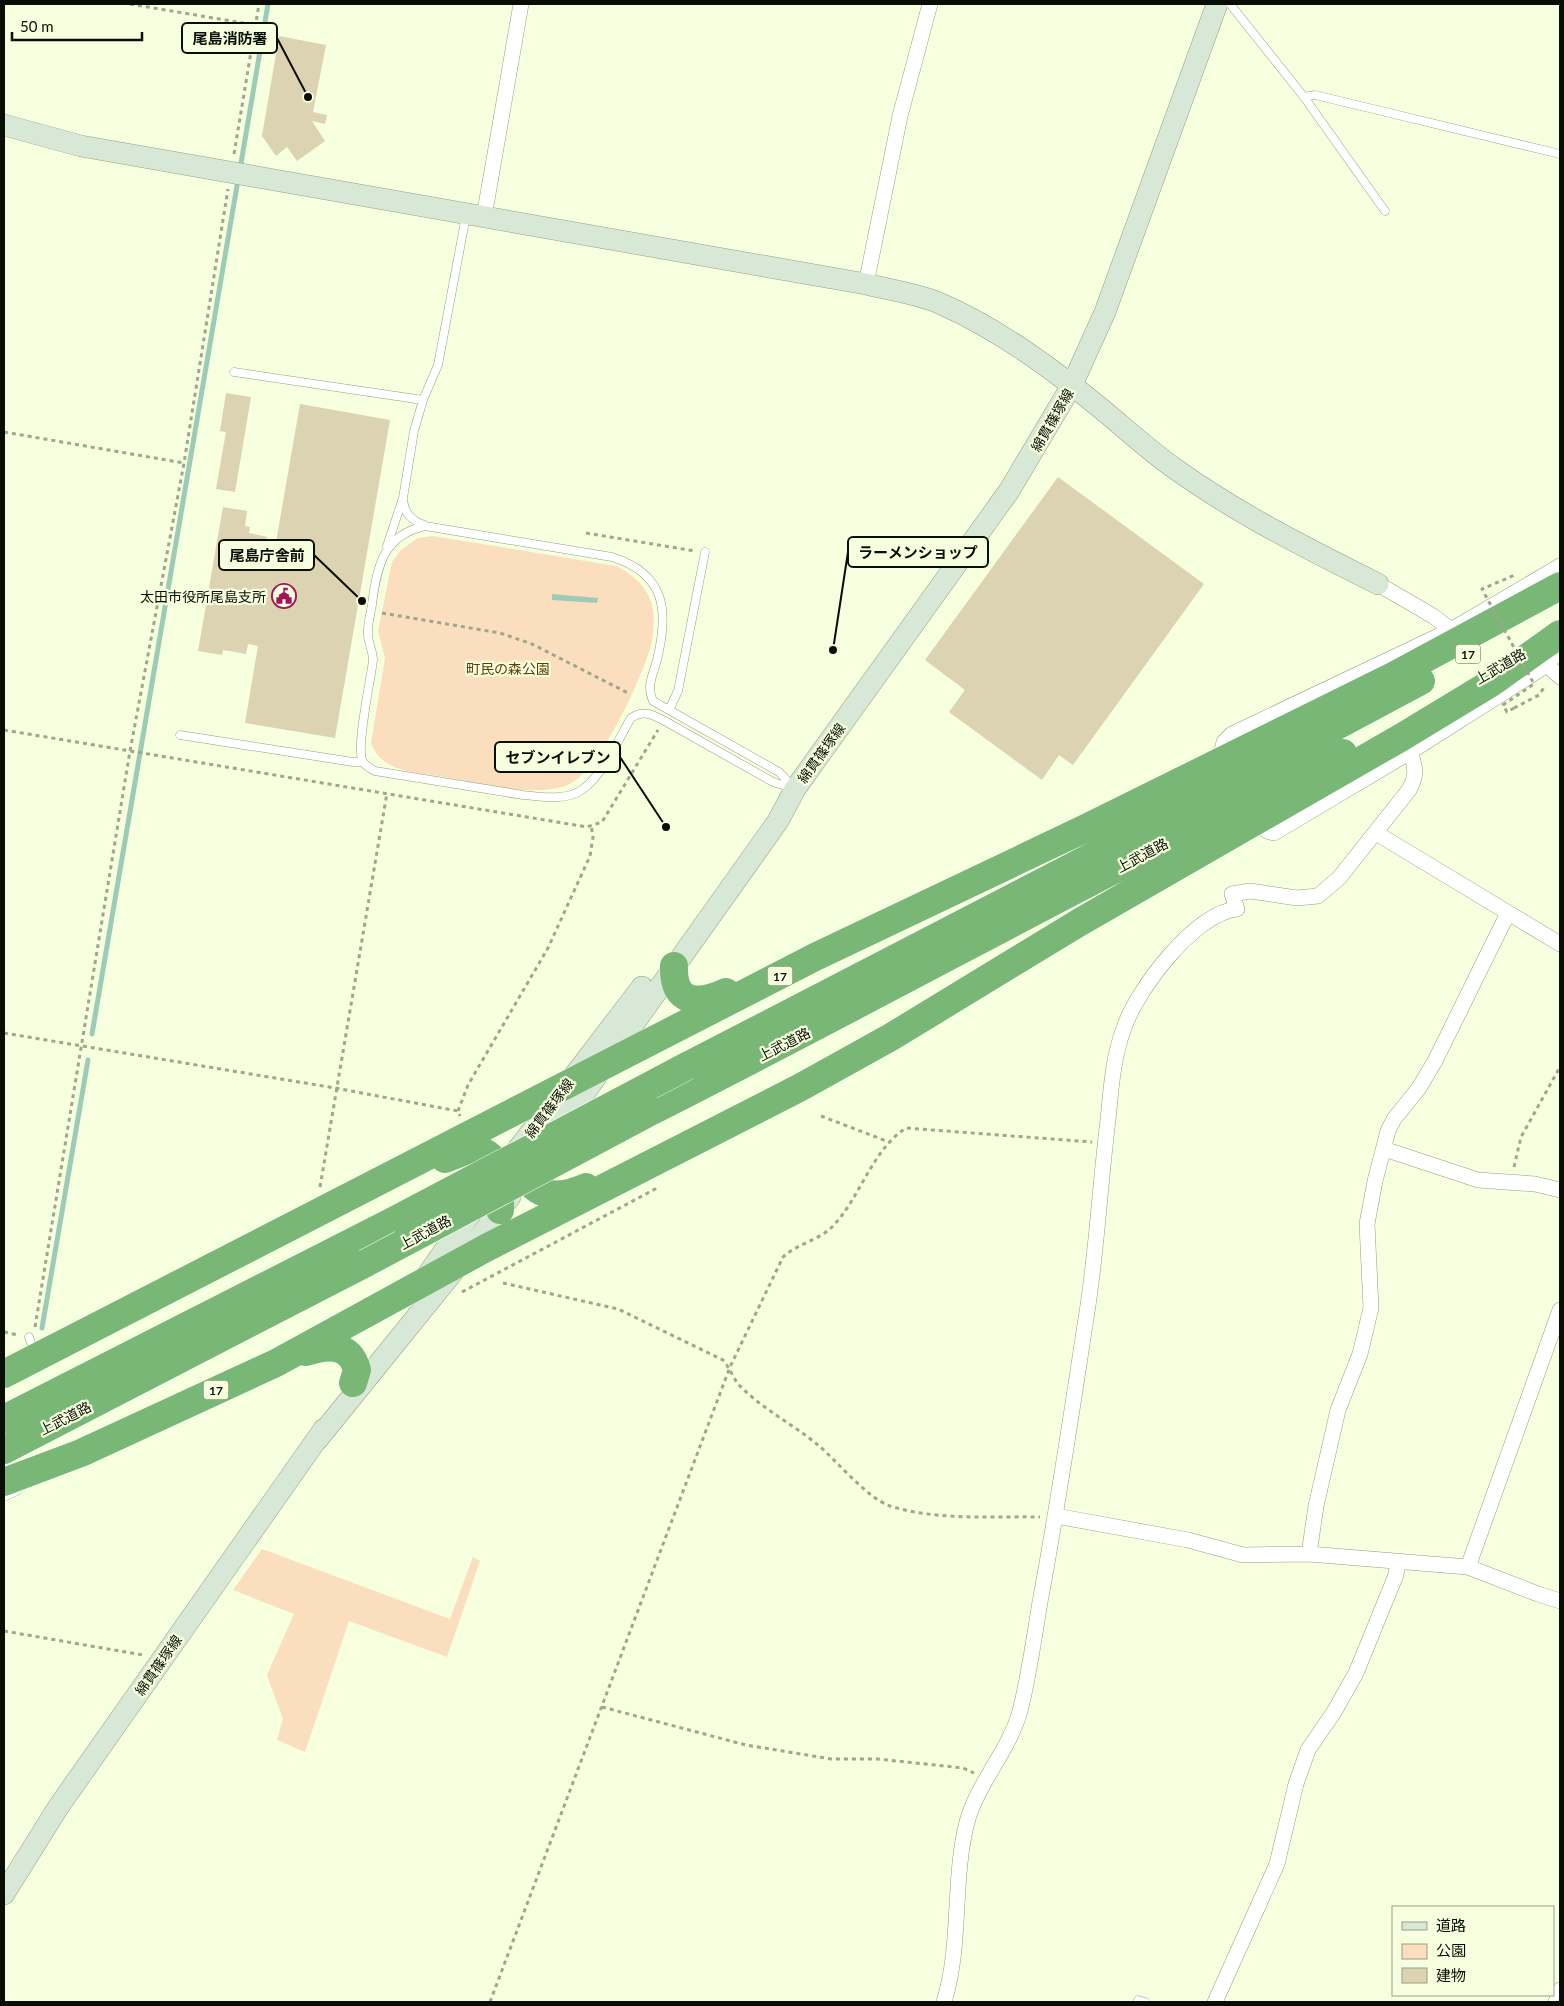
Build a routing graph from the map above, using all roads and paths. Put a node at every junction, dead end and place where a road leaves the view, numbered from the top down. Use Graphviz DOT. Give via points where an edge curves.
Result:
graph roads {
  1 [pos="130,4"];
  2 [pos="259,4"];
  3 [pos="520,4"];
  4 [pos="930,4"];
  5 [pos="1217,4"];
  6 [pos="1230,4"];
  7 [pos="255,24"];
  8 [pos="1304,97"];
  9 [pos="4,125"];
  10 [pos="1560,154"];
  11 [pos="237,174"];
  12 [pos="1385,211"];
  13 [pos="476,215"];
  14 [pos="866,284"];
  15 [pos="234,372"];
  16 [pos="1072,385"];
  17 [pos="423,400"];
  18 [pos="4,432"];
  19 [pos="184,463"];
  20 [pos="403,498"];
  21 [pos="425,526"];
  22 [pos="586,533"];
  23 [pos="705,552"];
  24 [pos="381,560"];
  25 [pos="1560,566"];
  26 [pos="1515,575"];
  27 [pos="1378,584"];
  28 [pos="1560,586"];
  29 [pos="1560,601"];
  30 [pos="381,613"];
  31 [pos="1451,630"];
  32 [pos="1560,633"];
  33 [pos="1560,657"];
  34 [pos="1547,665"];
  35 [pos="1554,680"];
  36 [pos="628,693"];
  37 [pos="669,710"];
  38 [pos="180,735"];
  39 [pos="1410,752"];
  40 [pos="1220,760"];
  41 [pos="362,762"];
  42 [pos="795,789"];
  43 [pos="387,793"];
  44 [pos="1258,822"];
  45 [pos="591,825"];
  46 [pos="1376,833"];
  47 [pos="1508,913"];
  48 [pos="1560,944"];
  49 [pos="815,957"];
  50 [pos="674,966"];
  51 [pos="4,1033"];
  52 [pos="80,1046"];
  53 [pos="603,1066"];
  54 [pos="1560,1067"];
  55 [pos="565,1086"];
  56 [pos="335,1088"];
  57 [pos="458,1111"];
  58 [pos="821,1116"];
  59 [pos="526,1138"];
  60 [pos="460,1140"];
  61 [pos="889,1142"];
  62 [pos="1105,1144"];
  63 [pos="685,1148"];
  64 [pos="1384,1149"];
  65 [pos="513,1174"];
  66 [pos="386,1178"];
  67 [pos="1511,1182"];
  68 [pos="1560,1190"];
  69 [pos="325,1208"];
  70 [pos="500,1210"];
  71 [pos="461,1262"];
  72 [pos="503,1283"];
  73 [pos="421,1284"];
  74 [pos="1560,1310"];
  75 [pos="33,1347"];
  76 [pos="276,1363"];
  77 [pos="730,1368"];
  78 [pos="4,1374"];
  79 [pos="353,1383"];
  80 [pos="4,1419"];
  81 [pos="318,1440"];
  82 [pos="4,1450"];
  83 [pos="12,1486"];
  84 [pos="4,1497"];
  85 [pos="1056,1516"];
  86 [pos="1310,1554"];
  87 [pos="1398,1560"];
  88 [pos="1468,1567"];
  89 [pos="1560,1600"];
  90 [pos="4,1631"];
  91 [pos="158,1664"];
  92 [pos="602,1707"];
  93 [pos="987,1779"];
  94 [pos="4,1894"];
  95 [pos="1560,1990"];
  96 [pos="490,2002"];
  97 [pos="944,2002"];
  98 [pos="1215,2002"];
  99 [pos="1556,2002"];
  1 -- 7 [label="path"];
  2 -- 7 [label="path"];
  3 -- 13 [label="street"];
  4 -- 14 [label="street" via="900,116"];
  5 -- 16 [label="main road, 綿貫篠塚線" via="1121,271"];
  6 -- 8 [label="lane"];
  7 -- 11 [label="path"];
  8 -- 10 [label="lane" via="1315,95"];
  8 -- 12 [label="lane"];
  9 -- 11 [label="main road" via="81,146"];
  11 -- 13 [label="main road"];
  11 -- 19 [label="path"];
  13 -- 14 [label="main road"];
  13 -- 17 [label="lane" via="438,365"];
  14 -- 16 [label="main road" via="938,302 965,315"];
  15 -- 17 [label="lane"];
  16 -- 27 [label="main road" via="1173,467 1214,495"];
  16 -- 42 [label="main road, 綿貫篠塚線" via="1009,491"];
  17 -- 20 [label="lane" via="414,431"];
  18 -- 19 [label="path"];
  19 -- 52 [label="path" via="130,751"];
  20 -- 21 [label="lane" via="409,517"];
  20 -- 24 [label="lane"];
  21 -- 24 [label="lane" via="400,536"];
  21 -- 37 [label="lane" via="612,557 642,570 655,585 662,603 664,622 649,684 650,693 653,701"];
  22 -- 23 [label="path"];
  23 -- 37 [label="lane" via="680,682"];
  24 -- 41 [label="lane" via="368,634 373,657 360,746"];
  25 -- 31 [label="street"];
  26 -- 35 [label="path, bridge" via="1482,589 1534,684 1503,705 1507,712 1540,694"];
  27 -- 31 [label="street"];
  28 -- 40 [label="highway, 17" via="1393,676"];
  29 -- 80 [label="highway, 上武道路 / 17, bridge" via="1359,716 1076,866"];
  30 -- 36 [label="path" via="500,634 532,644"];
  31 -- 40 [label="street" via="1232,734 1224,742"];
  32 -- 44 [label="highway, 17" via="1490,683"];
  32 -- 82 [label="highway, 上武道路 / 17, bridge" via="1392,728 1235,806"];
  33 -- 34 [label="lane"];
  34 -- 35 [label="street"];
  34 -- 39 [label="street"];
  37 -- 42 [label="lane" via="779,772"];
  38 -- 41 [label="lane"];
  39 -- 44 [label="street" via="1274,833"];
  39 -- 46 [label="street" via="1415,765 1415,779"];
  40 -- 49 [label="highway, 17" via="1084,829"];
  41 -- 42 [label="lane" via="375,771 523,795 570,795 583,789 597,774 631,718 638,713 663,720 772,782"];
  42 -- 50 [label="main road, 綿貫篠塚線" via="778,821"];
  42 -- 55 [label="main road, 綿貫篠塚線" via="768,813 616,1022"];
  43 -- 56 [label="path"];
  44 -- 63 [label="highway, 17" via="1080,922 891,1037"];
  45 -- 57 [label="path" via="590,856 548,948 468,1085"];
  46 -- 47 [label="street"];
  46 -- 62 [label="street" via="1339,878 1318,896 1297,898 1250,891 1232,894 1238,909 1215,915 1170,957 1149,983 1125,1024 1114,1065"];
  47 -- 48 [label="street"];
  47 -- 64 [label="street" via="1435,1061 1419,1088 1394,1119"];
  49 -- 50 [label="highway" via="779,968 714,998 698,1001 680,992 674,978"];
  49 -- 53 [label="highway, 17"];
  50 -- 53 [label="main road, 綿貫篠塚線"];
  51 -- 52 [label="path"];
  52 -- 56 [label="path"];
  52 -- 75 [label="path"];
  53 -- 55 [label="highway, 17"];
  53 -- 65 [label="main road, 綿貫篠塚線"];
  54 -- 67 [label="path" via="1521,1137"];
  55 -- 59 [label="main road, 綿貫篠塚線"];
  55 -- 60 [label="highway, 17"];
  56 -- 57 [label="path"];
  56 -- 69 [label="path" via="320,1188"];
  57 -- 60 [label="path" via="464,1125"];
  58 -- 61 [label="path"];
  59 -- 65 [label="highway"];
  60 -- 66 [label="highway, 17"];
  61 -- 62 [label="path" via="906,1128"];
  61 -- 77 [label="path" via="830,1229 782,1257"];
  62 -- 85 [label="street" via="1092,1281"];
  63 -- 65 [label="highway" via="562,1195 538,1191"];
  63 -- 71 [label="highway, 17"];
  64 -- 67 [label="street" via="1478,1180"];
  64 -- 86 [label="street" via="1367,1224 1371,1308 1360,1354 1338,1410 1316,1506"];
  65 -- 66 [label="highway" via="487,1154 471,1149"];
  65 -- 70 [label="highway"];
  65 -- 73 [label="main road, 綿貫篠塚線"];
  66 -- 69 [label="highway, 17"];
  67 -- 68 [label="street"];
  69 -- 75 [label="highway, 17"];
  70 -- 71 [label="main road, 綿貫篠塚線"];
  71 -- 73 [label="highway, 17"];
  71 -- 81 [label="main road, 綿貫篠塚線"];
  72 -- 77 [label="path" via="618,1310 723,1360"];
  73 -- 76 [label="highway, 17"];
  73 -- 79 [label="main road, 綿貫篠塚線"];
  74 -- 88 [label="street"];
  75 -- 78 [label="highway, 17"];
  76 -- 79 [label="highway" via="336,1346 349,1353 356,1364"];
  76 -- 83 [label="highway, 17"];
  77 -- 85 [label="path" via="737,1383 751,1396 817,1444 861,1486 888,1505 924,1514"];
  77 -- 92 [label="path"];
  79 -- 81 [label="main road, 綿貫篠塚線"];
  81 -- 91 [label="main road, 綿貫篠塚線"];
  83 -- 84 [label="lane"];
  85 -- 86 [label="street" via="1188,1540 1244,1555"];
  85 -- 93 [label="street" via="1020,1708 1009,1739"];
  86 -- 87 [label="street"];
  87 -- 88 [label="street"];
  87 -- 98 [label="street" via="1396,1575 1356,1673 1308,1750 1296,1784 1277,1864"];
  88 -- 89 [label="street"];
  90 -- 91 [label="path" via="142,1655"];
  91 -- 94 [label="main road, 綿貫篠塚線" via="59,1806"];
  92 -- 93 [label="path" via="746,1745 830,1759 878,1759 963,1768"];
  92 -- 96 [label="path"];
  93 -- 97 [label="street" via="973,1804 962,1848 952,1972"];
  95 -- 99 [label="street"];
}
